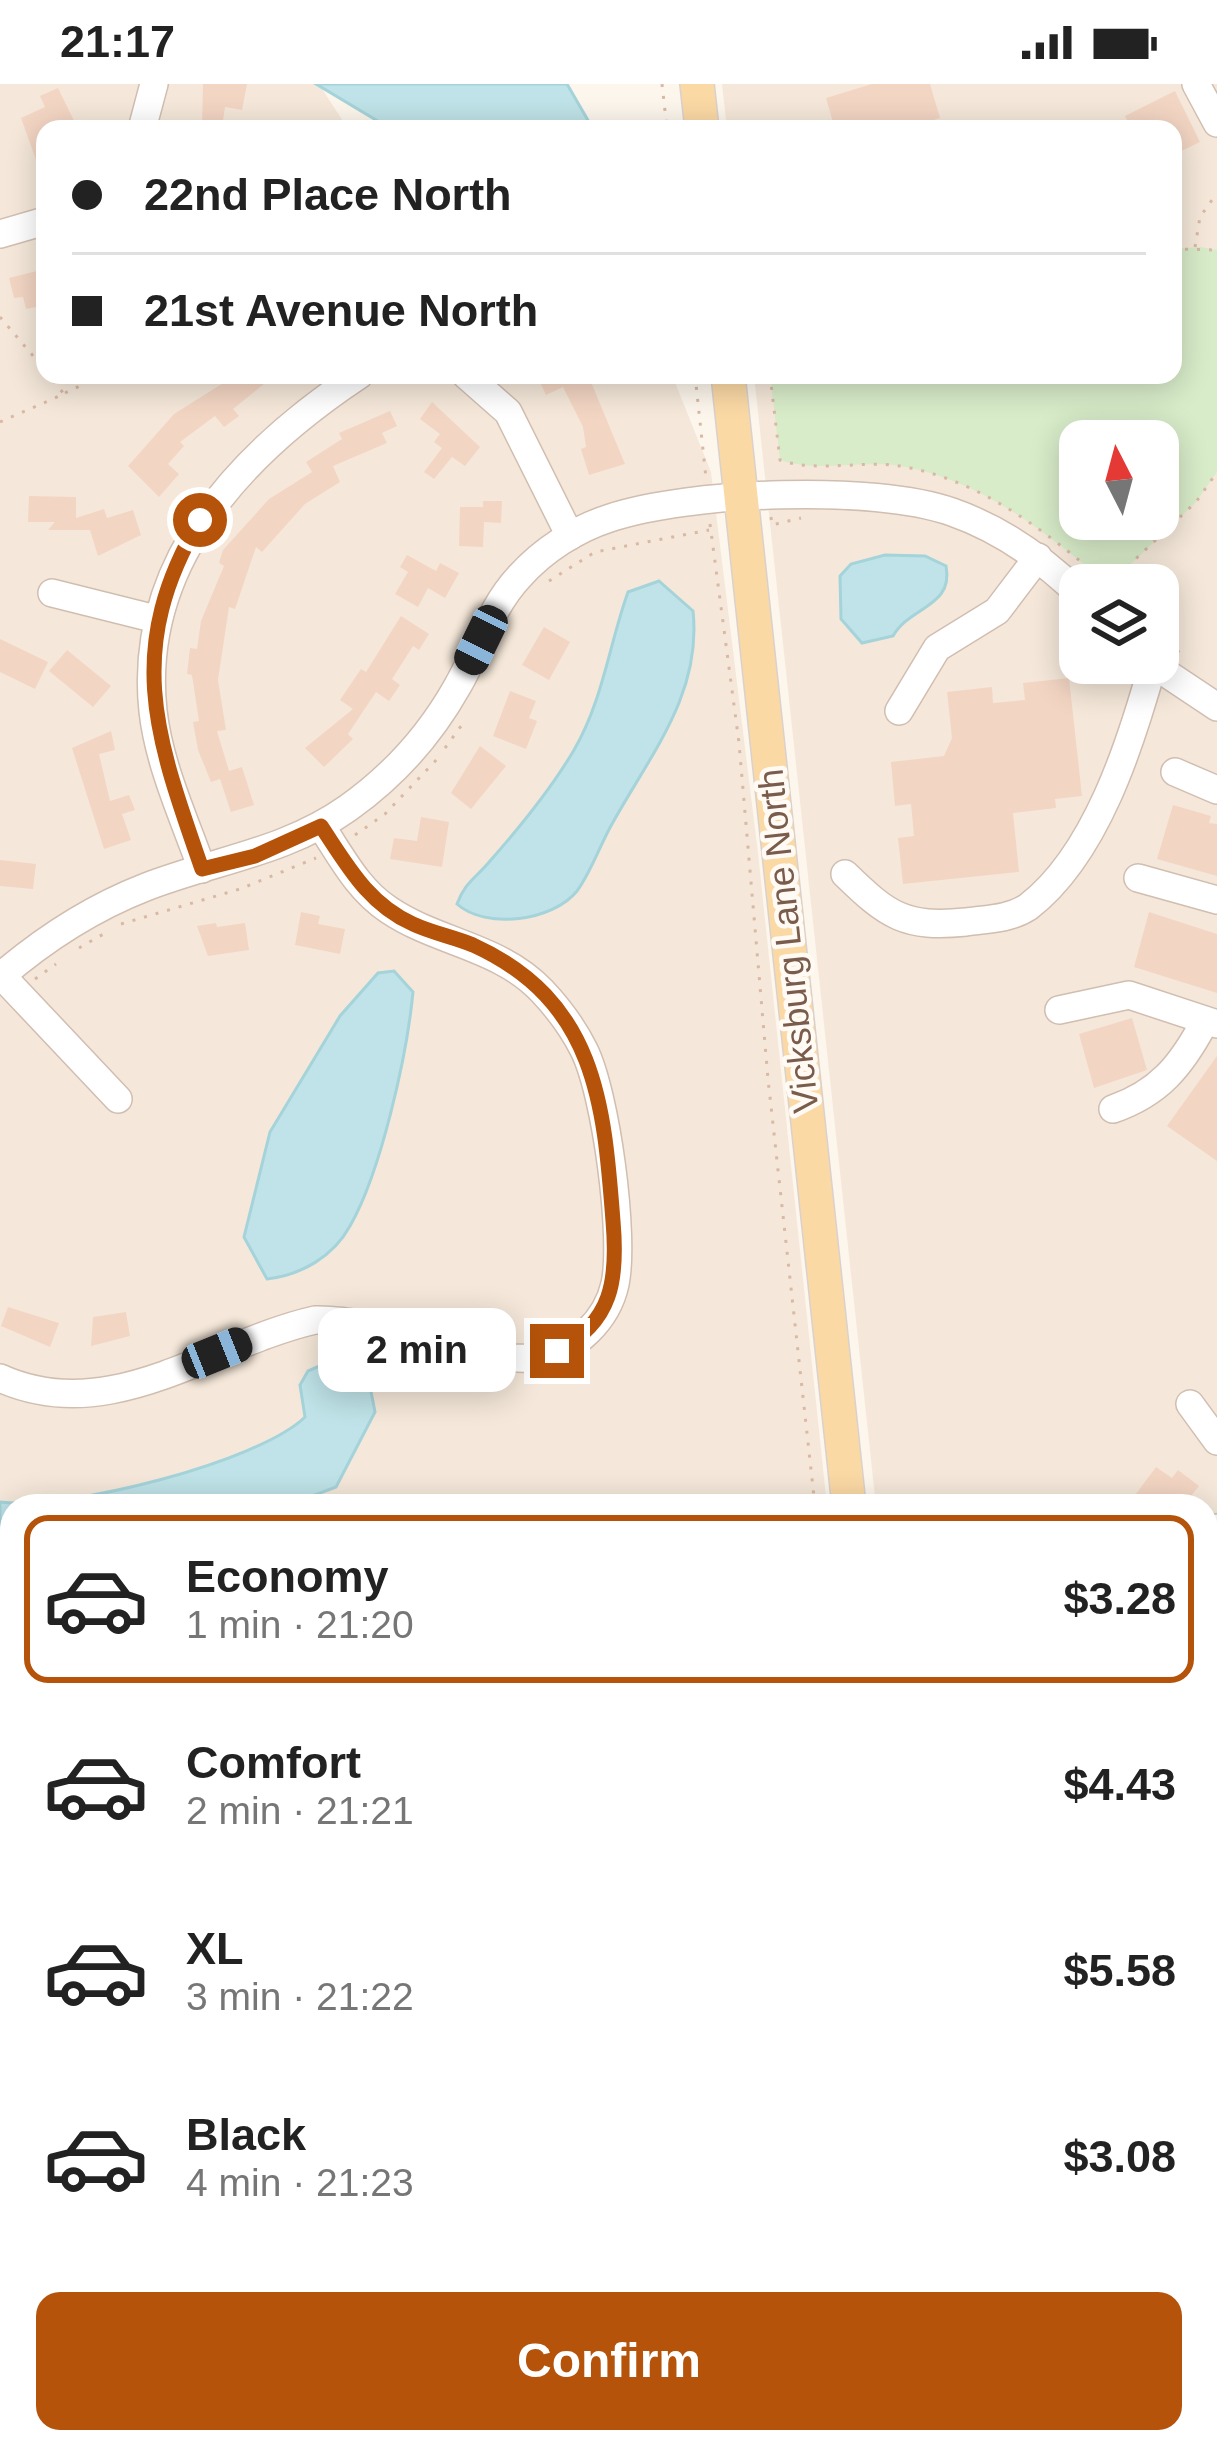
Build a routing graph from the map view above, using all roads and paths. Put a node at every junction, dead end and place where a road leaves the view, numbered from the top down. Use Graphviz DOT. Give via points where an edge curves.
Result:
graph roads {
  1 [pos="154,84"];
  2 [pos="662,84"];
  3 [pos="698,84"];
  4 [pos="1196,84"];
  5 [pos="144,120"];
  6 [pos="666,120"];
  7 [pos="701,120"];
  8 [pos="1217,123"];
  9 [pos="1217,194"];
  10 [pos="36,224"];
  11 [pos="0,234"];
  12 [pos="1195,247"];
  13 [pos="1182,248"];
  14 [pos="1217,250"];
  15 [pos="0,317"];
  16 [pos="36,359"];
  17 [pos="56,384"];
  18 [pos="85,384"];
  19 [pos="348,384"];
  20 [pos="476,384"];
  21 [pos="696,384"];
  22 [pos="729,384"];
  23 [pos="64,394"];
  24 [pos="0,422"];
  25 [pos="1217,472"];
  26 [pos="706,480"];
  27 [pos="741,500"];
  28 [pos="812,515"];
  29 [pos="772,525"];
  30 [pos="570,536"];
  31 [pos="1131,564"];
  32 [pos="1030,567"];
  33 [pos="1059,583"];
  34 [pos="544,586"];
  35 [pos="52,593"];
  36 [pos="1059,603"];
  37 [pos="156,620"];
  38 [pos="1179,682"];
  39 [pos="1145,684"];
  40 [pos="1217,707"];
  41 [pos="899,712"];
  42 [pos="468,716"];
  43 [pos="1175,772"];
  44 [pos="1217,790"];
  45 [pos="321,826"];
  46 [pos="348,840"];
  47 [pos="319,857"];
  48 [pos="202,869"];
  49 [pos="845,874"];
  50 [pos="1138,878"];
  51 [pos="1217,900"];
  52 [pos="0,975"];
  53 [pos="31,983"];
  54 [pos="1059,1010"];
  55 [pos="1210,1024"];
  56 [pos="118,1099"];
  57 [pos="1113,1108"];
  58 [pos="0,1378"];
  59 [pos="1190,1404"];
  60 [pos="1217,1441"];
  61 [pos="814,1494"];
  62 [pos="848,1494"];
  1 -- 5 [label="street"];
  2 -- 6 [label="path"];
  3 -- 7 [label="main road"];
  4 -- 8 [label="street"];
  9 -- 12 [label="path" via="1200,217"];
  10 -- 11 [label="street"];
  12 -- 13 [label="path"];
  12 -- 14 [label="path"];
  15 -- 16 [label="path"];
  17 -- 23 [label="path"];
  18 -- 23 [label="path"];
  19 -- 37 [label="street" via="222,491 182,551"];
  20 -- 30 [label="street" via="508,412"];
  21 -- 26 [label="path"];
  22 -- 27 [label="main road, Vicksburg Lane North"];
  23 -- 24 [label="path"];
  25 -- 31 [label="path"];
  27 -- 30 [label="street" via="630,513"];
  27 -- 32 [label="street" via="855,493 903,499 951,512"];
  27 -- 62 [label="main road, Vicksburg Lane North"];
  28 -- 29 [label="path"];
  30 -- 45 [label="street" via="518,577 427,734"];
  32 -- 33 [label="street"];
  32 -- 36 [label="path"];
  32 -- 41 [label="street" via="997,611 937,648"];
  34 -- 61 [label="path" via="595,552 710,530 739,743"];
  35 -- 37 [label="street"];
  37 -- 48 [label="street" via="153,712"];
  38 -- 40 [label="street"];
  39 -- 49 [label="street" via="1104,806 1026,908 1002,918 908,923"];
  42 -- 46 [label="path" via="423,776"];
  43 -- 44 [label="street"];
  45 -- 48 [label="street"];
  45 -- 58 [label="street" via="362,889 410,923 472,944 538,987 585,1052 606,1130 616,1282 596,1324 557,1351 520,1358 375,1324 315,1320 105,1394 35,1393"];
  47 -- 53 [label="path" via="119,925"];
  48 -- 52 [label="street" via="95,910"];
  50 -- 51 [label="street"];
  52 -- 56 [label="street"];
  54 -- 55 [label="street" via="1129,995"];
  55 -- 57 [label="street" via="1152,1094"];
  59 -- 60 [label="street"];
}
